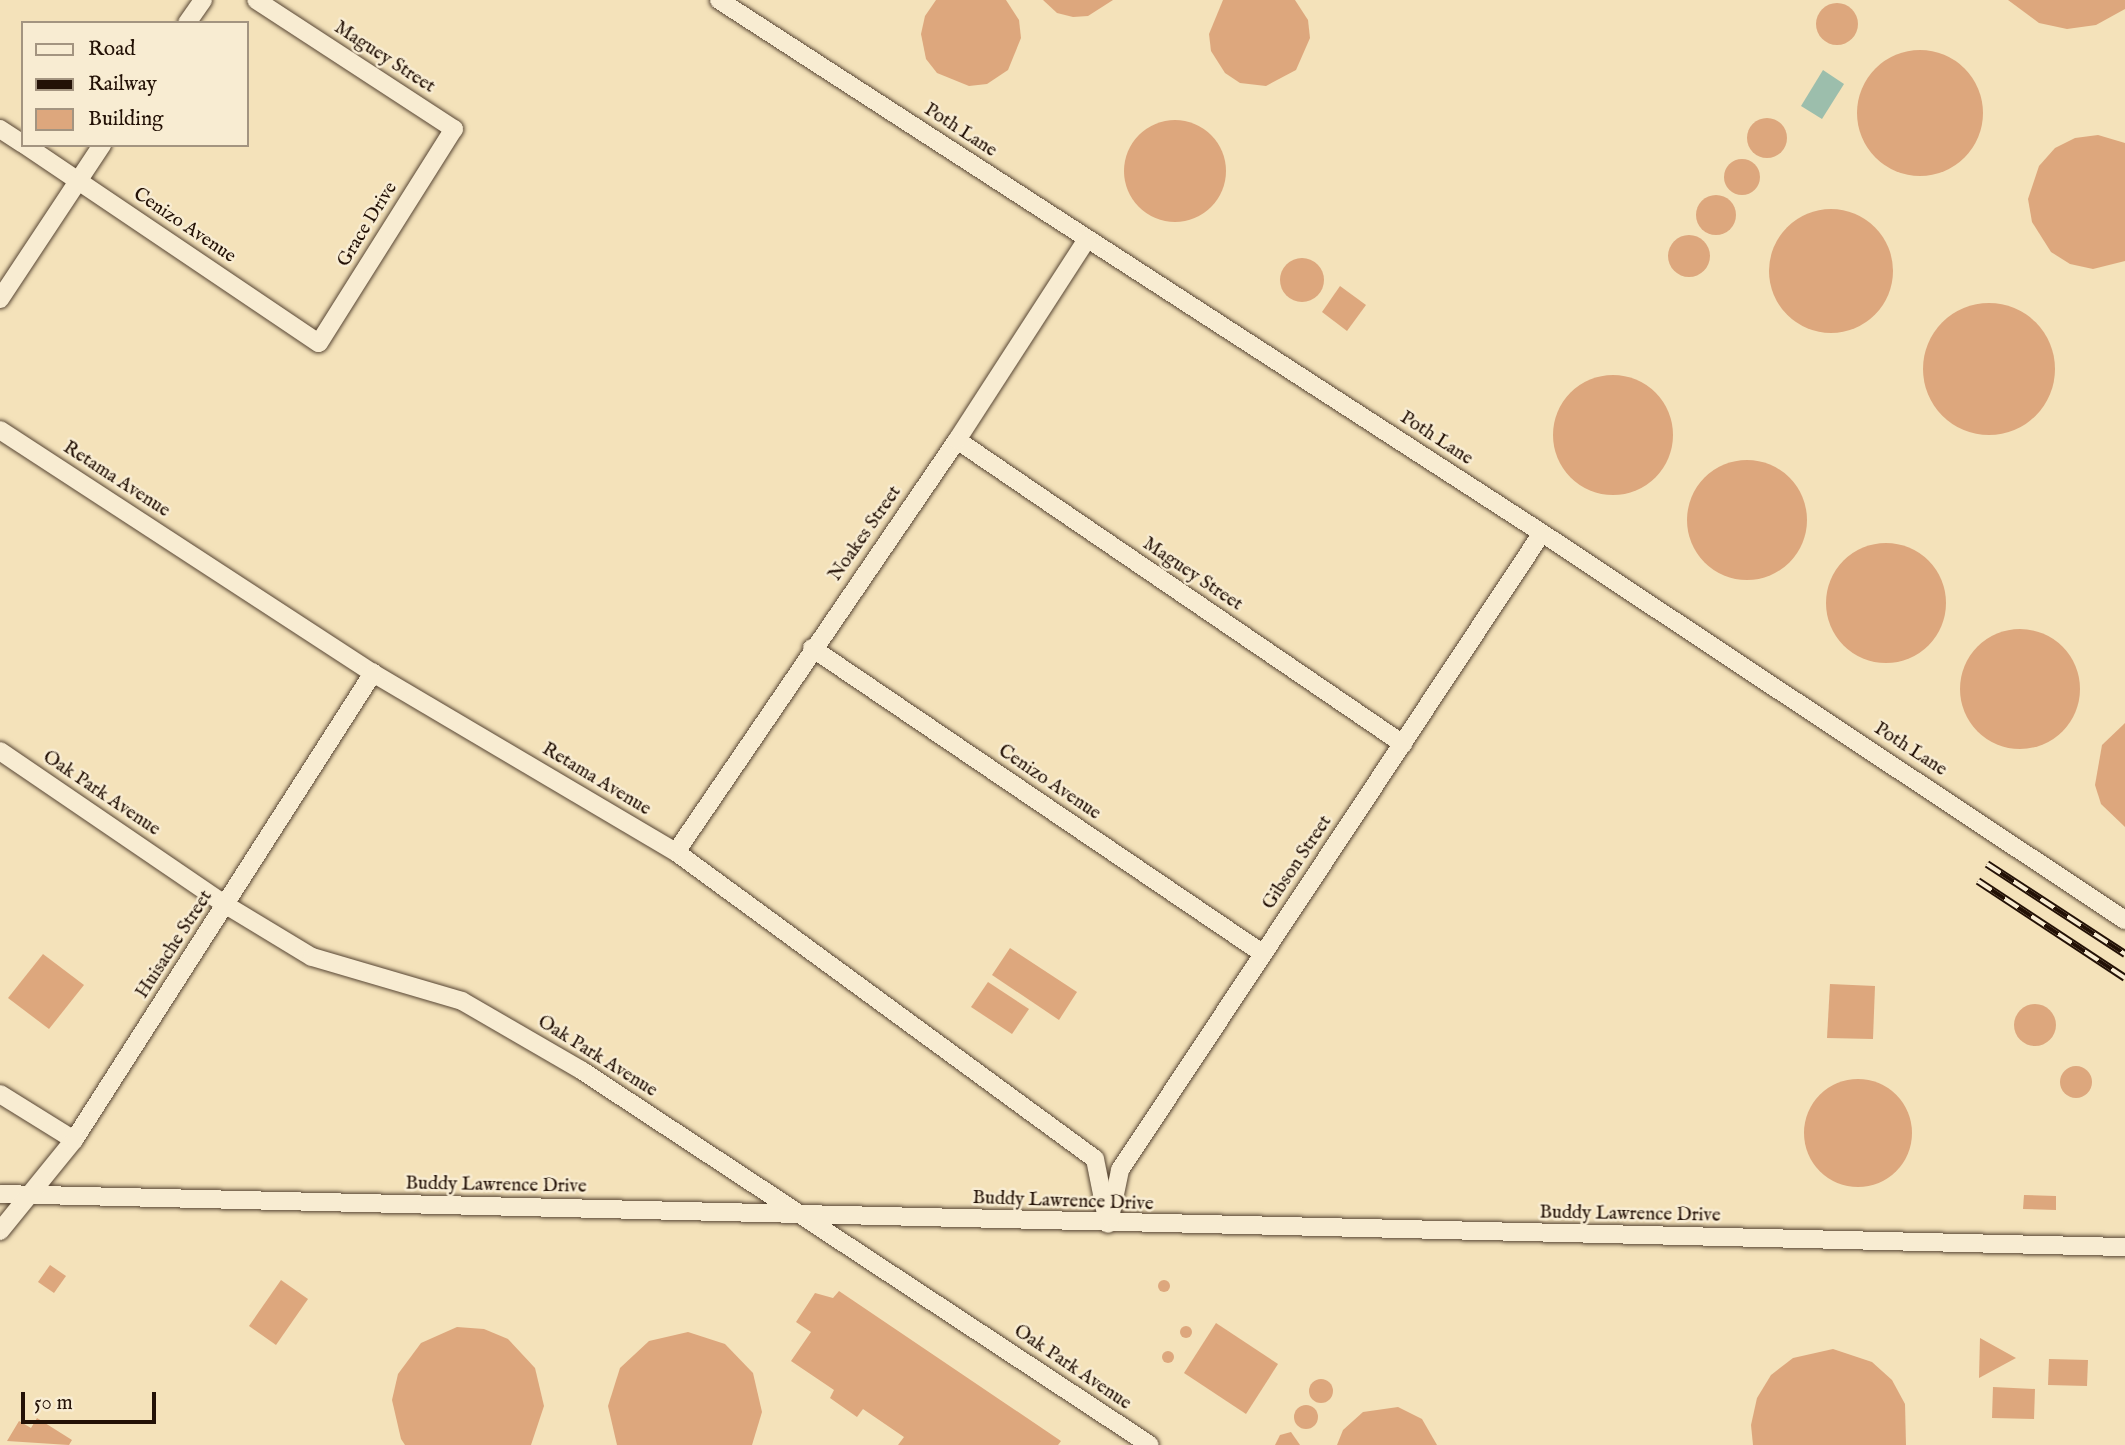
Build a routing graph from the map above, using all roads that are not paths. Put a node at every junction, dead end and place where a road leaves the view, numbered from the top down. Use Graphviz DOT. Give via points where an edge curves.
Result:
graph roads {
  1 [pos="203,0"];
  2 [pos="256,0"];
  3 [pos="719,0"];
  4 [pos="188,21"];
  5 [pos="0,129"];
  6 [pos="454,129"];
  7 [pos="21,142"];
  8 [pos="28,147"];
  9 [pos="101,147"];
  10 [pos="78,180"];
  11 [pos="1087,239"];
  12 [pos="0,299"];
  13 [pos="319,343"];
  14 [pos="0,430"];
  15 [pos="957,440"];
  16 [pos="1542,533"];
  17 [pos="812,648"];
  18 [pos="373,673"];
  19 [pos="1403,744"];
  20 [pos="0,751"];
  21 [pos="676,852"];
  22 [pos="226,905"];
  23 [pos="2125,920"];
  24 [pos="1262,953"];
  25 [pos="0,1094"];
  26 [pos="74,1140"];
  27 [pos="0,1194"];
  28 [pos="26,1196"];
  29 [pos="803,1214"];
  30 [pos="1108,1224"];
  31 [pos="0,1231"];
  32 [pos="2125,1247"];
  33 [pos="1150,1445"];
  1 -- 4 [label="street"];
  2 -- 6 [label="street, Maguey Street"];
  3 -- 11 [label="street, Poth Lane"];
  5 -- 7 [label="street, Cenizo Avenue"];
  6 -- 13 [label="street, Grace Drive"];
  8 -- 10 [label="street, Cenizo Avenue"];
  9 -- 10 [label="street"];
  10 -- 12 [label="street"];
  10 -- 13 [label="street, Cenizo Avenue"];
  11 -- 15 [label="street, Noakes Street"];
  11 -- 16 [label="street, Poth Lane"];
  14 -- 18 [label="street, Retama Avenue"];
  15 -- 17 [label="street, Noakes Street"];
  15 -- 19 [label="street, Maguey Street"];
  16 -- 19 [label="street, Gibson Street"];
  16 -- 23 [label="street, Poth Lane"];
  17 -- 21 [label="street, Noakes Street"];
  17 -- 24 [label="street, Cenizo Avenue"];
  18 -- 21 [label="street, Retama Avenue"];
  18 -- 22 [label="street, Huisache Street"];
  19 -- 24 [label="street, Gibson Street"];
  20 -- 22 [label="street, Oak Park Avenue"];
  21 -- 30 [label="street, Retama Avenue" via="1095,1159"];
  22 -- 26 [label="street, Huisache Street"];
  22 -- 29 [label="street, Oak Park Avenue" via="313,957 462,1001 581,1070"];
  24 -- 30 [label="street, Gibson Street" via="1120,1170"];
  25 -- 26 [label="street"];
  26 -- 28 [label="street, Huisache Street"];
  27 -- 28 [label="street, Buddy Lawrence Drive"];
  28 -- 29 [label="street, Buddy Lawrence Drive"];
  28 -- 31 [label="street, Huisache Street"];
  29 -- 30 [label="street, Buddy Lawrence Drive"];
  29 -- 33 [label="street, Oak Park Avenue"];
  30 -- 32 [label="street, Buddy Lawrence Drive"];
}
